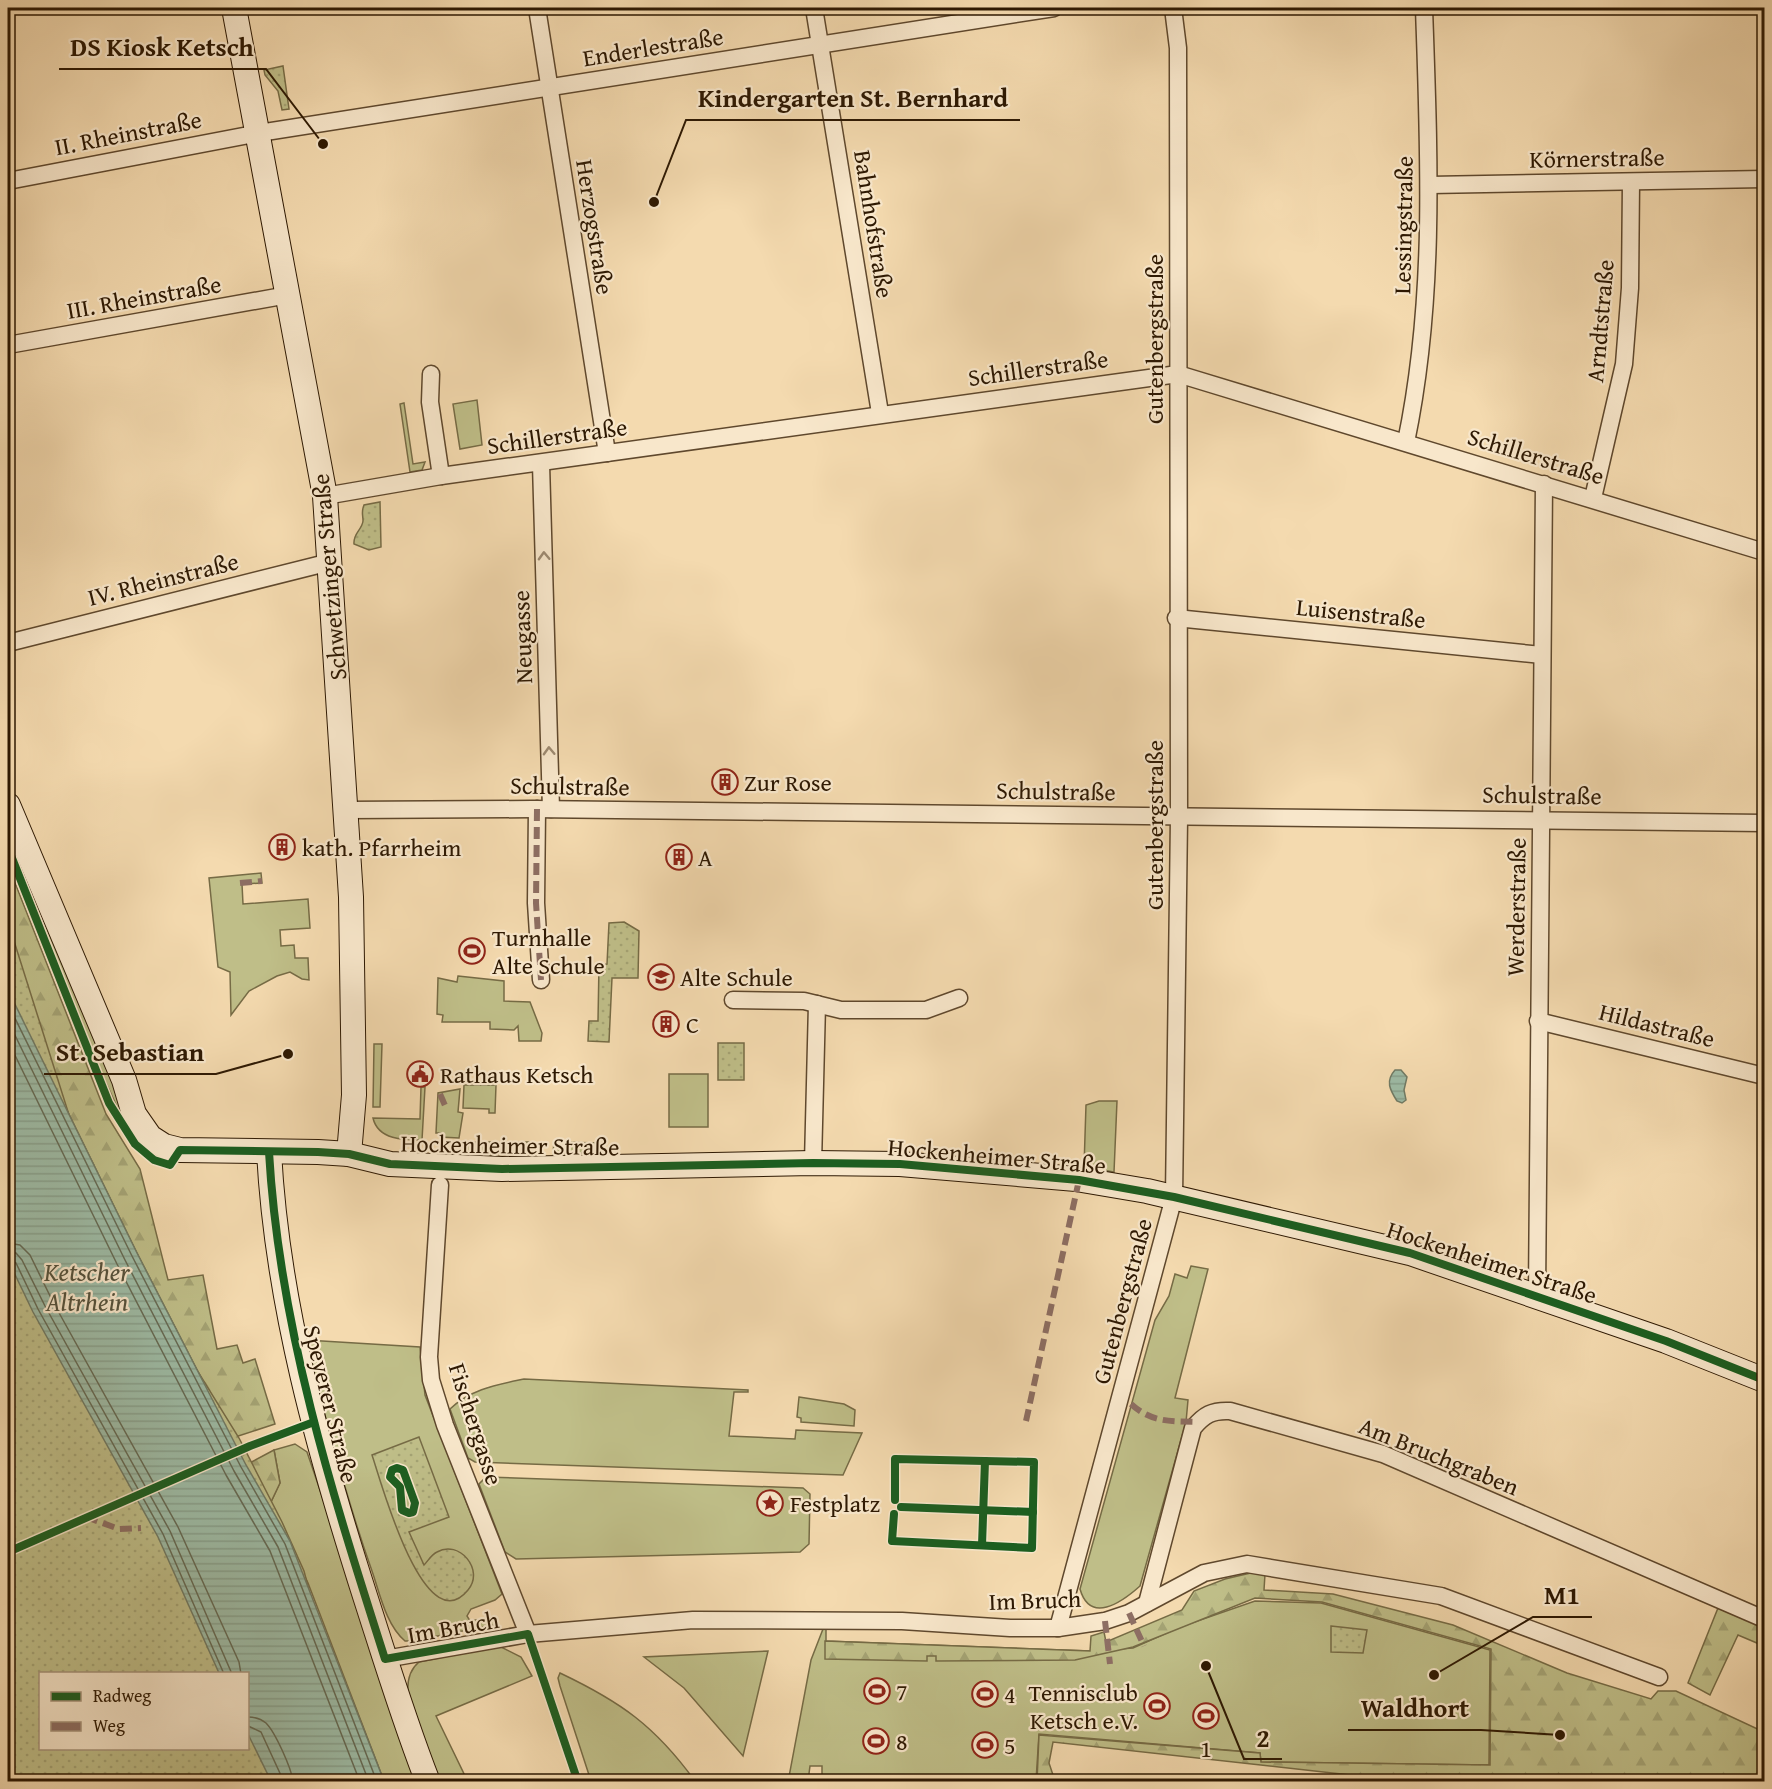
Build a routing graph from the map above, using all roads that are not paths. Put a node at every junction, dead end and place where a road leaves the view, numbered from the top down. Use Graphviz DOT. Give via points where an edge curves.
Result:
graph roads {
  1 [pos="234,8"];
  2 [pos="537,8"];
  3 [pos="814,8"];
  4 [pos="1054,8"];
  5 [pos="1173,8"];
  6 [pos="1424,8"];
  7 [pos="820,45"];
  8 [pos="549,88"];
  9 [pos="259,133"];
  10 [pos="1764,179"];
  11 [pos="8,181"];
  12 [pos="1631,182"];
  13 [pos="1430,185"];
  14 [pos="288,295"];
  15 [pos="8,345"];
  16 [pos="431,374"];
  17 [pos="1178,374"];
  18 [pos="880,413"];
  19 [pos="1406,442"];
  20 [pos="607,453"];
  21 [pos="541,464"];
  22 [pos="441,476"];
  23 [pos="1544,484"];
  24 [pos="325,496"];
  25 [pos="1593,498"];
  26 [pos="1764,552"];
  27 [pos="330,562"];
  28 [pos="1176,618"];
  29 [pos="8,643"];
  30 [pos="1542,655"];
  31 [pos="8,805"];
  32 [pos="544,809"];
  33 [pos="347,810"];
  34 [pos="1179,818"];
  35 [pos="1542,819"];
  36 [pos="1764,823"];
  37 [pos="541,980"];
  38 [pos="959,998"];
  39 [pos="733,1000"];
  40 [pos="817,1004"];
  41 [pos="1538,1021"];
  42 [pos="1764,1076"];
  43 [pos="269,1152"];
  44 [pos="349,1154"];
  45 [pos="813,1163"];
  46 [pos="440,1185"];
  47 [pos="1174,1197"];
  48 [pos="1537,1295"];
  49 [pos="1764,1380"];
  50 [pos="1147,1603"];
  51 [pos="1764,1619"];
  52 [pos="1058,1628"];
  53 [pos="528,1634"];
  54 [pos="386,1659"];
  55 [pos="1659,1677"];
  56 [pos="428,1782"];
  1 -- 9 [label="street, Schwetzinger Straße"];
  2 -- 8 [label="street, Herzogstraße"];
  3 -- 7 [label="street, Bahnhofstraße"];
  4 -- 7 [label="street, Enderlestraße"];
  5 -- 17 [label="street, Gutenbergstraße" via="1178,48"];
  6 -- 13 [label="street, Lessingstraße"];
  7 -- 8 [label="street, Enderlestraße"];
  7 -- 18 [label="street, Bahnhofstraße"];
  8 -- 9 [label="street, Enderlestraße"];
  8 -- 20 [label="street, Herzogstraße"];
  9 -- 11 [label="street, II. Rheinstraße"];
  9 -- 14 [label="street, Schwetzinger Straße"];
  10 -- 12 [label="street, Körnerstraße"];
  12 -- 13 [label="street, Körnerstraße"];
  12 -- 25 [label="street, Arndtstraße" via="1630,288 1624,364"];
  13 -- 19 [label="street, Lessingstraße" via="1424,324"];
  14 -- 15 [label="street, III. Rheinstraße"];
  14 -- 24 [label="street, Schwetzinger Straße"];
  16 -- 22 [label="street" via="429,402"];
  17 -- 18 [label="street, Schillerstraße"];
  17 -- 19 [label="street, Schillerstraße"];
  17 -- 28 [label="street, Gutenbergstraße"];
  18 -- 20 [label="street, Schillerstraße"];
  19 -- 23 [label="street, Schillerstraße"];
  20 -- 21 [label="street, Schillerstraße"];
  21 -- 22 [label="street, Schillerstraße"];
  32 -- 21 [label="street, Neugasse, one-way"];
  22 -- 24 [label="street, Schillerstraße"];
  23 -- 25 [label="street, Schillerstraße"];
  23 -- 30 [label="street, Werderstraße"];
  24 -- 27 [label="street, Schwetzinger Straße"];
  25 -- 26 [label="street, Schillerstraße"];
  27 -- 29 [label="street, IV. Rheinstraße"];
  27 -- 33 [label="street, Schwetzinger Straße"];
  28 -- 30 [label="street, Luisenstraße"];
  28 -- 34 [label="street, Gutenbergstraße"];
  30 -- 35 [label="street, Werderstraße"];
  31 -- 43 [label="street, Hockenheimer Straße" via="124,1080 134,1114 150,1137 180,1150"];
  32 -- 33 [label="street, Schulstraße"];
  32 -- 34 [label="street, Schulstraße"];
  32 -- 37 [label="street, Neugasse" via="537,903"];
  33 -- 44 [label="street, Schwetzinger Straße" via="354,1085"];
  34 -- 35 [label="street, Schulstraße"];
  34 -- 47 [label="street, Gutenbergstraße"];
  35 -- 36 [label="street, Schulstraße"];
  35 -- 41 [label="street, Werderstraße"];
  38 -- 40 [label="street" via="927,1010 841,1010"];
  39 -- 40 [label="street"];
  40 -- 45 [label="street"];
  41 -- 42 [label="street, Hildastraße"];
  41 -- 48 [label="street, Werderstraße"];
  43 -- 44 [label="street, Hockenheimer Straße"];
  43 -- 54 [label="street, Speyerer Straße" via="295,1347 336,1506"];
  44 -- 45 [label="street, Hockenheimer Straße" via="390,1164 501,1169"];
  45 -- 47 [label="street, Hockenheimer Straße" via="970,1168 1079,1180"];
  46 -- 53 [label="street, Fischergasse" via="429,1358 431,1380"];
  47 -- 48 [label="street, Hockenheimer Straße" via="1410,1253"];
  47 -- 52 [label="street, Gutenbergstraße"];
  48 -- 49 [label="street, Hockenheimer Straße"];
  50 -- 51 [label="street, Am Bruchgraben" via="1193,1428 1203,1416 1216,1410 1383,1454"];
  50 -- 52 [label="street, Im Bruch" via="1105,1621"];
  50 -- 55 [label="street, Im Bruch" via="1204,1573 1247,1564 1441,1596"];
  52 -- 53 [label="street, Im Bruch" via="902,1621 693,1620"];
  53 -- 54 [label="street, Im Bruch"];
  54 -- 56 [label="street, Speyerer Straße"];
}
